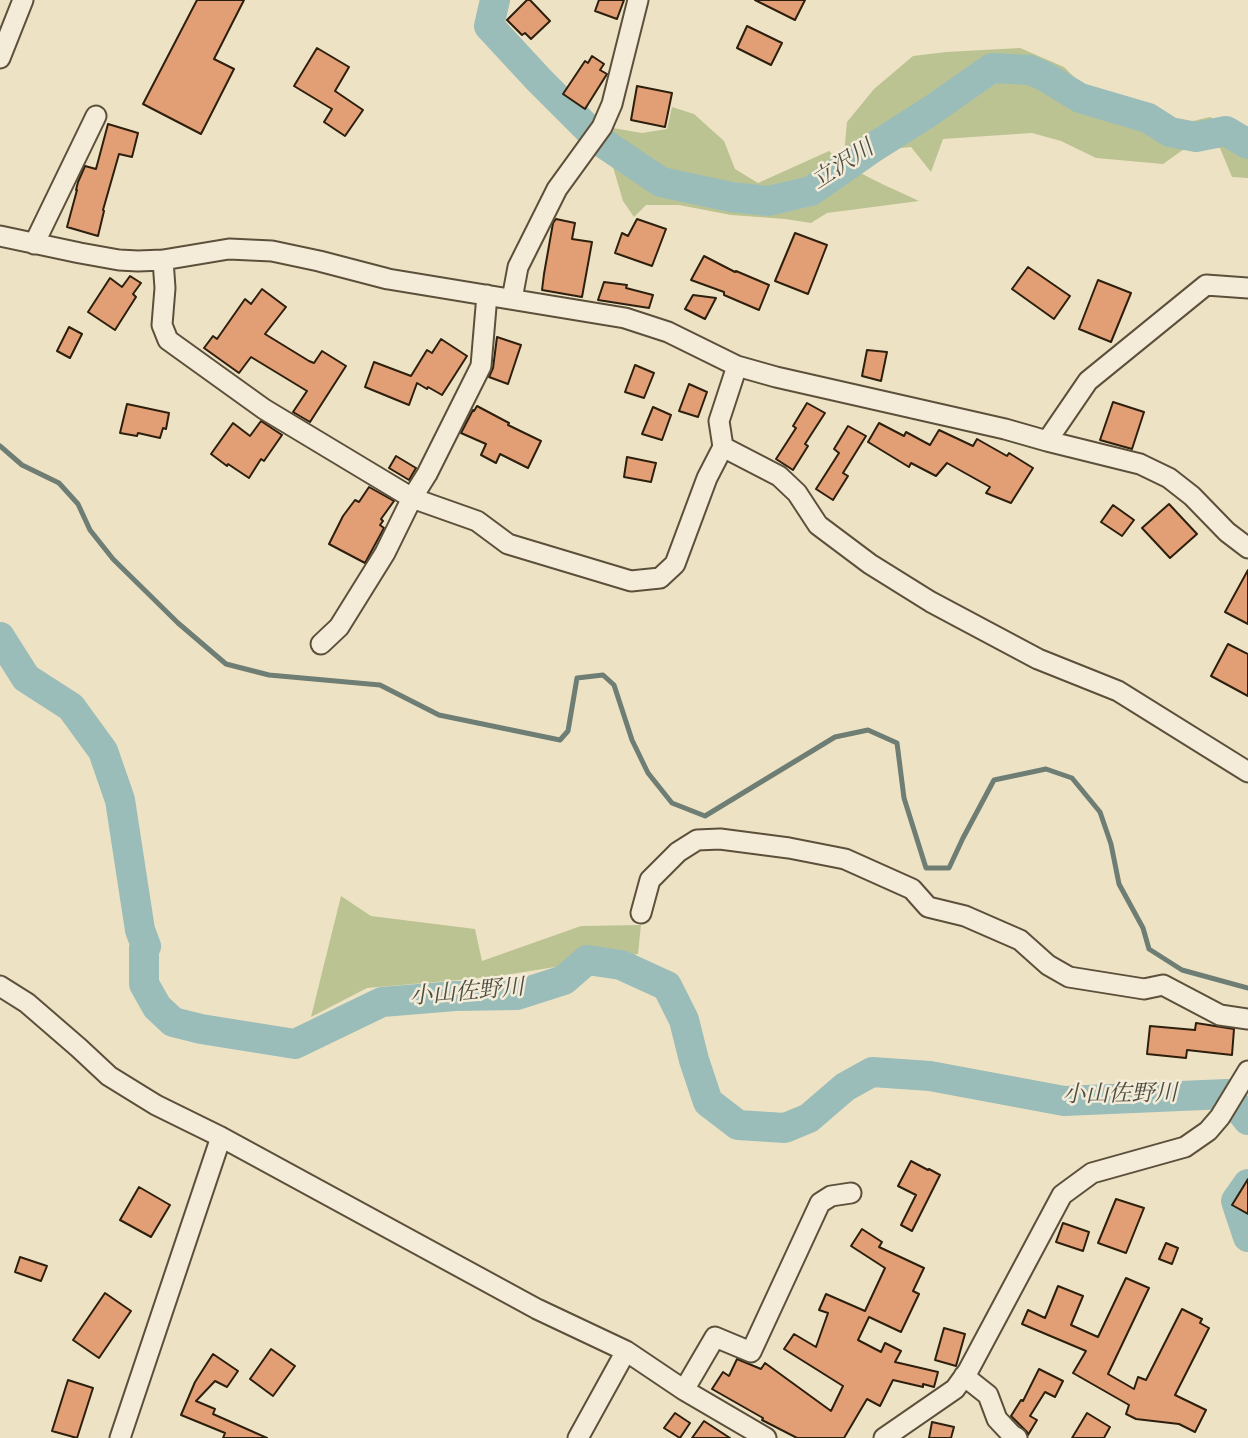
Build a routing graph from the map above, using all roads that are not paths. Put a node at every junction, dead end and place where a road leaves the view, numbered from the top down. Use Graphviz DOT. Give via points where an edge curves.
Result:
graph roads {
  1 [pos="23,0"];
  2 [pos="638,0"];
  3 [pos="0,58"];
  4 [pos="96,116"];
  5 [pos="0,236"];
  6 [pos="34,244"];
  7 [pos="163,260"];
  8 [pos="1248,288"];
  9 [pos="487,295"];
  10 [pos="512,299"];
  11 [pos="737,366"];
  12 [pos="1047,442"];
  13 [pos="723,447"];
  14 [pos="412,498"];
  15 [pos="1248,548"];
  16 [pos="321,645"];
  17 [pos="1248,772"];
  18 [pos="641,912"];
  19 [pos="0,986"];
  20 [pos="1248,1019"];
  21 [pos="1246,1075"];
  22 [pos="221,1137"];
  23 [pos="851,1193"];
  24 [pos="626,1351"];
  25 [pos="964,1376"];
  26 [pos="684,1390"];
  27 [pos="120,1438"];
  28 [pos="578,1438"];
  29 [pos="766,1438"];
  30 [pos="884,1438"];
  31 [pos="1017,1438"];
  1 -- 3 [label="street"];
  2 -- 10 [label="street" via="612,104 602,127 557,190 518,267"];
  4 -- 6 [label="street"];
  5 -- 6 [label="street"];
  6 -- 7 [label="street" via="118,260"];
  7 -- 9 [label="street" via="229,249 272,251 388,279"];
  7 -- 14 [label="street" via="162,325 168,340 264,409"];
  8 -- 12 [label="street" via="1206,285 1088,381"];
  9 -- 10 [label="street"];
  9 -- 14 [label="street" via="481,366"];
  10 -- 11 [label="street" via="625,318 668,332"];
  11 -- 12 [label="street"];
  11 -- 13 [label="street" via="719,421"];
  12 -- 15 [label="street" via="1140,464 1169,478"];
  13 -- 14 [label="street" via="675,564 660,578 631,581 508,544 477,521"];
  13 -- 17 [label="street" via="779,476 818,525 931,602 1038,659 1118,691"];
  14 -- 16 [label="street" via="385,553 339,627"];
  18 -- 20 [label="street" via="650,880 697,840 789,848 845,859 912,889 928,907 965,916 1020,940 1069,977 1144,989 1163,985 1220,1015"];
  19 -- 22 [label="street" via="27,1003 108,1076"];
  21 -- 25 [label="street" via="1220,1117 1185,1147 1092,1173 1062,1195"];
  22 -- 24 [label="street" via="537,1309"];
  22 -- 27 [label="street"];
  23 -- 26 [label="street" via="820,1203 751,1352 715,1337"];
  24 -- 26 [label="street"];
  24 -- 28 [label="street"];
  25 -- 30 [label="street" via="955,1388"];
  25 -- 31 [label="street" via="988,1395 997,1419"];
  26 -- 29 [label="street"];
}
